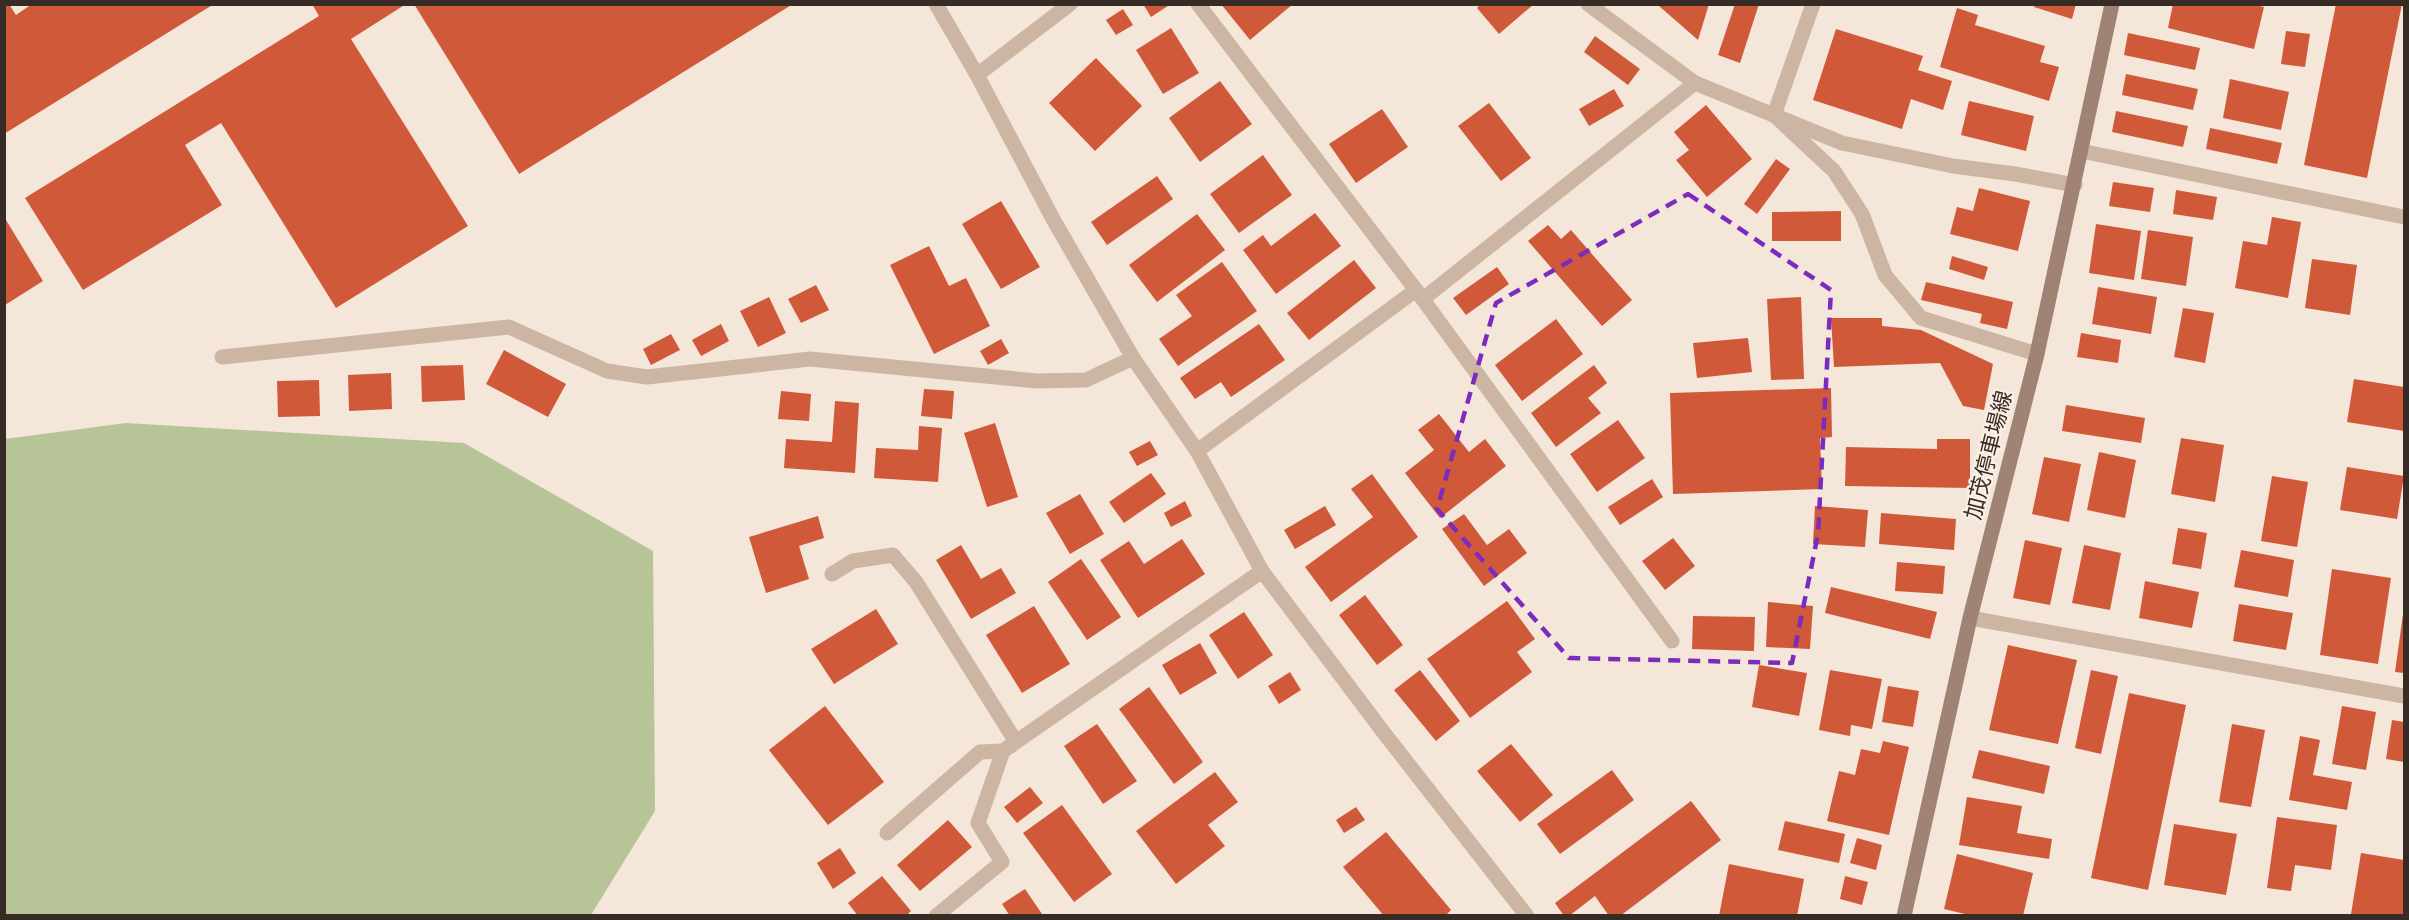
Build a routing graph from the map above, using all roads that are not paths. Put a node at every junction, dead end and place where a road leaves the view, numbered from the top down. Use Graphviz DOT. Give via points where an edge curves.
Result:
graph roads {
  1 [pos="936,4"];
  2 [pos="1070,4"];
  3 [pos="1198,4"];
  4 [pos="1588,4"];
  5 [pos="1814,4"];
  6 [pos="2112,4"];
  7 [pos="977,75"];
  8 [pos="1695,83"];
  9 [pos="1774,116"];
  10 [pos="2082,151"];
  11 [pos="2075,185"];
  12 [pos="2404,217"];
  13 [pos="1420,295"];
  14 [pos="2037,354"];
  15 [pos="222,357"];
  16 [pos="1133,358"];
  17 [pos="1197,451"];
  18 [pos="1262,571"];
  19 [pos="832,574"];
  20 [pos="1970,618"];
  21 [pos="1672,641"];
  22 [pos="2404,696"];
  23 [pos="1009,747"];
  24 [pos="886,833"];
  25 [pos="936,915"];
  26 [pos="1527,915"];
  27 [pos="1904,915"];
  1 -- 7 [label="street"];
  2 -- 7 [label="street"];
  3 -- 13 [label="street"];
  4 -- 8 [label="street"];
  5 -- 9 [label="street"];
  6 -- 10 [label="main road, 加茂停車場線"];
  7 -- 16 [label="street"];
  8 -- 9 [label="street"];
  8 -- 13 [label="street"];
  9 -- 11 [label="street" via="1842,143"];
  9 -- 14 [label="street" via="1834,171 1862,214 1885,275 1921,318"];
  10 -- 11 [label="main road, 加茂停車場線"];
  10 -- 12 [label="street"];
  11 -- 14 [label="main road, 加茂停車場線"];
  13 -- 17 [label="street"];
  13 -- 21 [label="street"];
  14 -- 20 [label="main road, 加茂停車場線"];
  15 -- 16 [label="street" via="509,327 607,371 647,377 810,360 1037,381 1086,380"];
  16 -- 17 [label="street"];
  17 -- 18 [label="street"];
  18 -- 23 [label="street"];
  18 -- 26 [label="street"];
  19 -- 23 [label="street" via="853,561 893,555 916,582"];
  20 -- 22 [label="street"];
  20 -- 27 [label="main road, 加茂停車場線"];
  23 -- 24 [label="street" via="980,752"];
  23 -- 25 [label="street" via="978,823 1002,862"];
}
